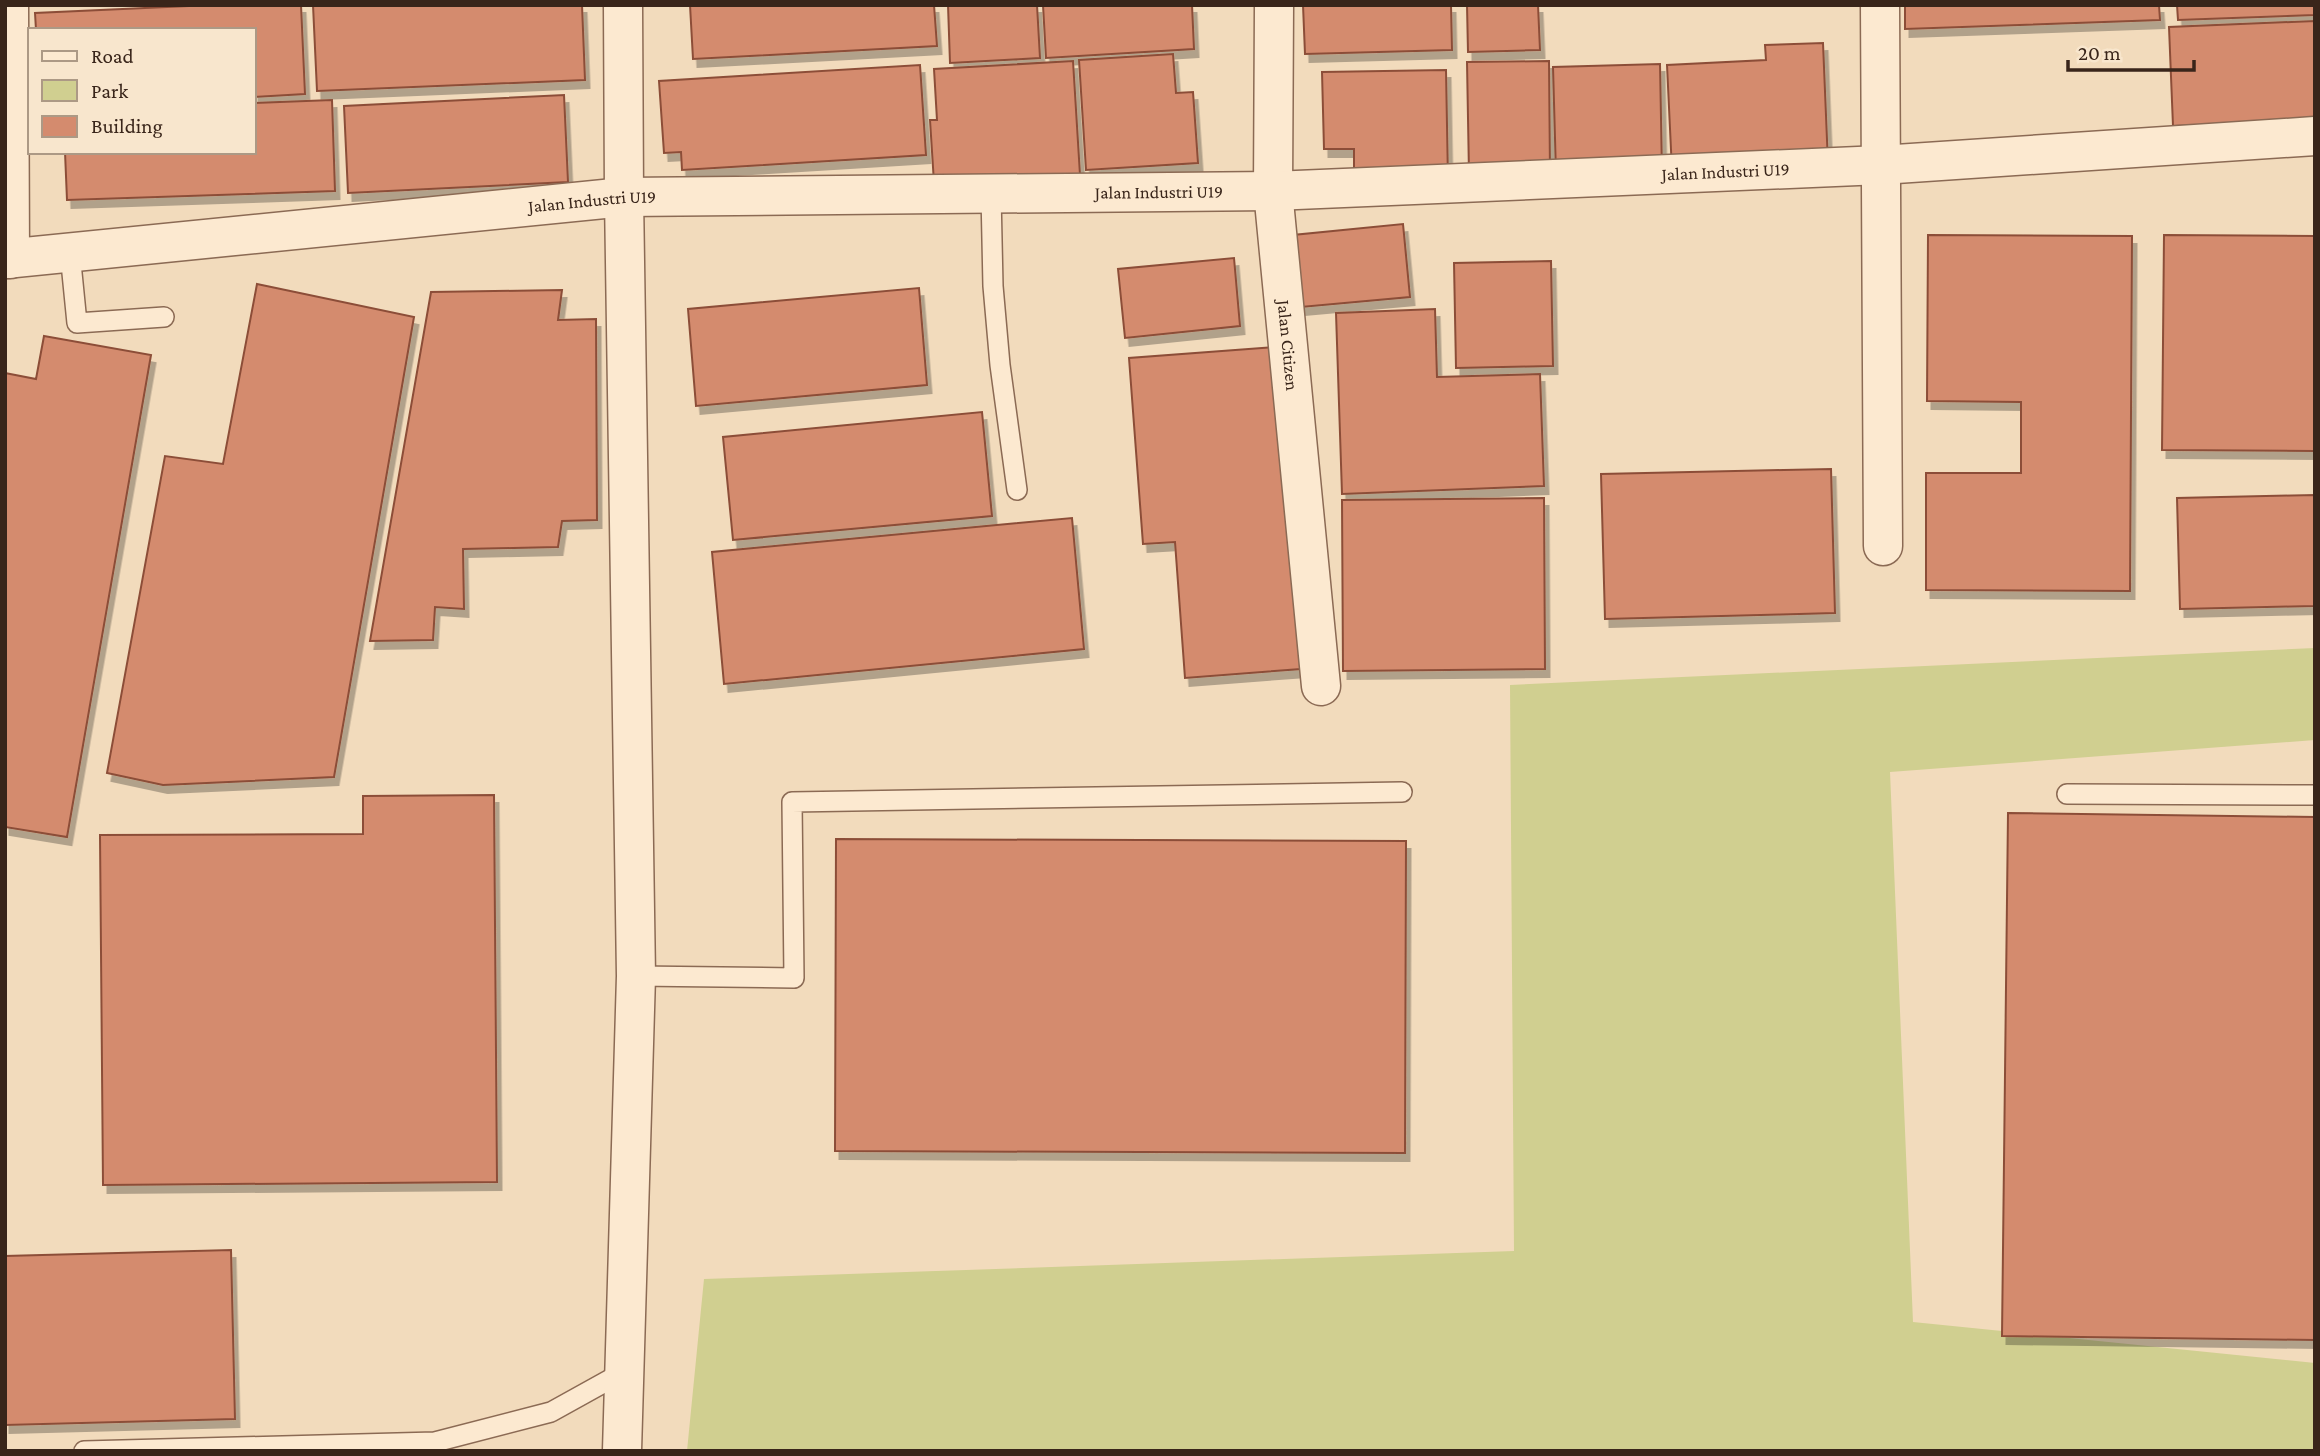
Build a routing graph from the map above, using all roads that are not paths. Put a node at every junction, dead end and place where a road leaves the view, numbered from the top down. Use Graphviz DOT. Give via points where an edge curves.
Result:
graph roads {
  1 [pos="9,5"];
  2 [pos="623,5"];
  3 [pos="1273,5"];
  4 [pos="1880,5"];
  5 [pos="2315,136"];
  6 [pos="1881,165"];
  7 [pos="1273,191"];
  8 [pos="991,194"];
  9 [pos="624,197"];
  10 [pos="70,253"];
  11 [pos="8,259"];
  12 [pos="164,317"];
  13 [pos="1017,490"];
  14 [pos="1883,546"];
  15 [pos="1321,687"];
  16 [pos="1402,792"];
  17 [pos="2067,794"];
  18 [pos="2315,794"];
  19 [pos="636,976"];
  20 [pos="625,1371"];
  21 [pos="84,1451"];
  22 [pos="622,1451"];
  1 -- 11 [label="street"];
  2 -- 9 [label="street"];
  3 -- 7 [label="street, Jalan Citizen"];
  4 -- 6 [label="street"];
  5 -- 6 [label="street, Jalan Industri U19"];
  6 -- 7 [label="street, Jalan Industri U19"];
  6 -- 14 [label="street"];
  7 -- 8 [label="street, Jalan Industri U19"];
  7 -- 15 [label="street, Jalan Citizen"];
  8 -- 9 [label="street, Jalan Industri U19"];
  8 -- 13 [label="lane" via="998,352"];
  9 -- 10 [label="street, Jalan Industri U19"];
  9 -- 19 [label="street"];
  10 -- 11 [label="street, Jalan Industri U19"];
  10 -- 12 [label="lane" via="77,323"];
  16 -- 19 [label="lane" via="792,802 794,978"];
  17 -- 18 [label="lane"];
  19 -- 20 [label="street"];
  20 -- 21 [label="lane" via="551,1412 435,1442"];
  20 -- 22 [label="street"];
}
